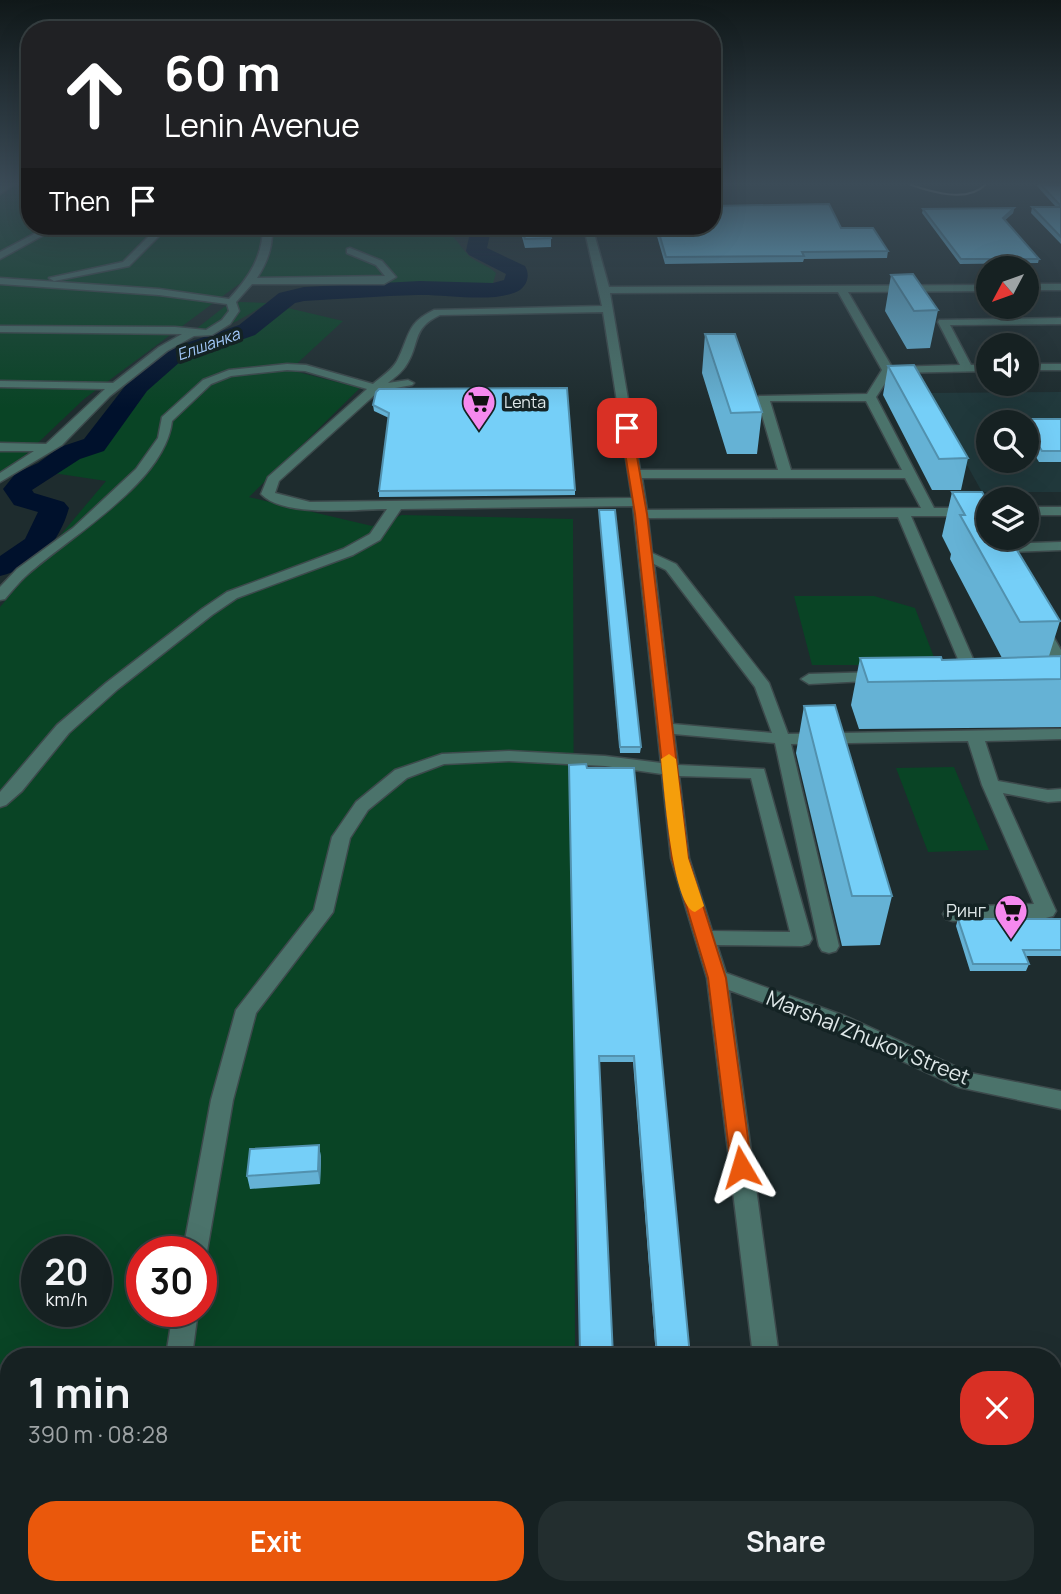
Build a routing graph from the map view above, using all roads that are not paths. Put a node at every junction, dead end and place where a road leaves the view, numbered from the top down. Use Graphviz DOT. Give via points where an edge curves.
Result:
graph roads {
  1 [pos="131,259"];
  2 [pos="264,259"];
  3 [pos="372,259"];
  4 [pos="597,259"];
  5 [pos="0,281"];
  6 [pos="251,281"];
  7 [pos="30,283"];
  8 [pos="1061,287"];
  9 [pos="841,288"];
  10 [pos="976,288"];
  11 [pos="1040,288"];
  12 [pos="605,290"];
  13 [pos="231,302"];
  14 [pos="608,309"];
  15 [pos="1061,321"];
  16 [pos="0,329"];
  17 [pos="192,333"];
  18 [pos="1061,367"];
  19 [pos="967,368"];
  20 [pos="976,368"];
  21 [pos="1039,368"];
  22 [pos="888,370"];
  23 [pos="408,383"];
  24 [pos="0,384"];
  25 [pos="116,386"];
  26 [pos="375,388"];
  27 [pos="870,397"];
  28 [pos="0,447"];
  29 [pos="49,448"];
  30 [pos="634,474"];
  31 [pos="910,474"];
  32 [pos="786,475"];
  33 [pos="0,478"];
  34 [pos="396,506"];
  35 [pos="640,508"];
  36 [pos="1061,511"];
  37 [pos="976,512"];
  38 [pos="1039,512"];
  39 [pos="903,513"];
  40 [pos="930,513"];
  41 [pos="1061,546"];
  42 [pos="645,555"];
  43 [pos="1012,571"];
  44 [pos="0,596"];
  45 [pos="1036,618"];
  46 [pos="1061,664"];
  47 [pos="945,676"];
  48 [pos="891,677"];
  49 [pos="809,678"];
  50 [pos="665,728"];
  51 [pos="1061,734"];
  52 [pos="975,737"];
  53 [pos="782,739"];
  54 [pos="670,770"];
  55 [pos="991,785"];
  56 [pos="1061,795"];
  57 [pos="0,801"];
  58 [pos="953,914"];
  59 [pos="705,938"];
  60 [pos="830,946"];
  61 [pos="717,978"];
  62 [pos="1061,1101"];
  63 [pos="198,1236"];
  64 [pos="183,1327"];
  65 [pos="180,1348"];
  66 [pos="765,1348"];
  1 -- 7 [label="street"];
  2 -- 6 [label="street"];
  3 -- 6 [label="street" via="391,276 384,281"];
  4 -- 12 [label="street"];
  5 -- 7 [label="street"];
  6 -- 13 [label="street"];
  7 -- 13 [label="street"];
  8 -- 11 [label="street"];
  9 -- 10 [label="street"];
  9 -- 12 [label="street"];
  9 -- 22 [label="street"];
  12 -- 14 [label="street"];
  13 -- 17 [label="street" via="234,311 226,322 208,333"];
  14 -- 26 [label="street" via="438,312 414,329 401,365"];
  14 -- 30 [label="street"];
  15 -- 19 [label="street" via="943,322"];
  16 -- 17 [label="street"];
  17 -- 25 [label="street"];
  18 -- 21 [label="street"];
  19 -- 20 [label="street"];
  19 -- 22 [label="street"];
  22 -- 27 [label="street"];
  23 -- 26 [label="street"];
  24 -- 25 [label="street"];
  25 -- 29 [label="street"];
  26 -- 34 [label="street" via="273,480 268,494 310,506"];
  26 -- 44 [label="street" via="306,368 229,373 207,382 166,420 164,438 141,472"];
  27 -- 31 [label="street"];
  27 -- 32 [label="street" via="763,398"];
  28 -- 29 [label="street"];
  29 -- 33 [label="street"];
  30 -- 32 [label="street"];
  30 -- 35 [label="street"];
  31 -- 32 [label="street"];
  31 -- 40 [label="street"];
  34 -- 35 [label="street"];
  34 -- 57 [label="street" via="375,537 348,552 232,595 207,612 63,729"];
  35 -- 39 [label="street"];
  35 -- 42 [label="street"];
  36 -- 38 [label="street"];
  37 -- 40 [label="street"];
  39 -- 40 [label="street"];
  39 -- 47 [label="street" via="972,675"];
  41 -- 43 [label="street" via="999,548"];
  42 -- 50 [label="street"];
  42 -- 53 [label="street" via="671,568 763,686"];
  45 -- 46 [label="street"];
  48 -- 49 [label="street"];
  50 -- 53 [label="street"];
  50 -- 54 [label="street"];
  51 -- 52 [label="street"];
  52 -- 53 [label="street"];
  52 -- 55 [label="street"];
  53 -- 60 [label="street"];
  54 -- 59 [label="street" via="680,858"];
  54 -- 59 [label="street" via="758,774 802,939"];
  54 -- 63 [label="street" via="509,756 442,759 401,774 362,806 341,837 323,912 246,1010 222,1100"];
  55 -- 56 [label="street"];
  55 -- 58 [label="street" via="1046,911"];
  59 -- 61 [label="street"];
  61 -- 62 [label="street, Marshal Zhukov Street" via="838,1022 966,1082"];
  61 -- 66 [label="street"];
  64 -- 65 [label="street"];
}
